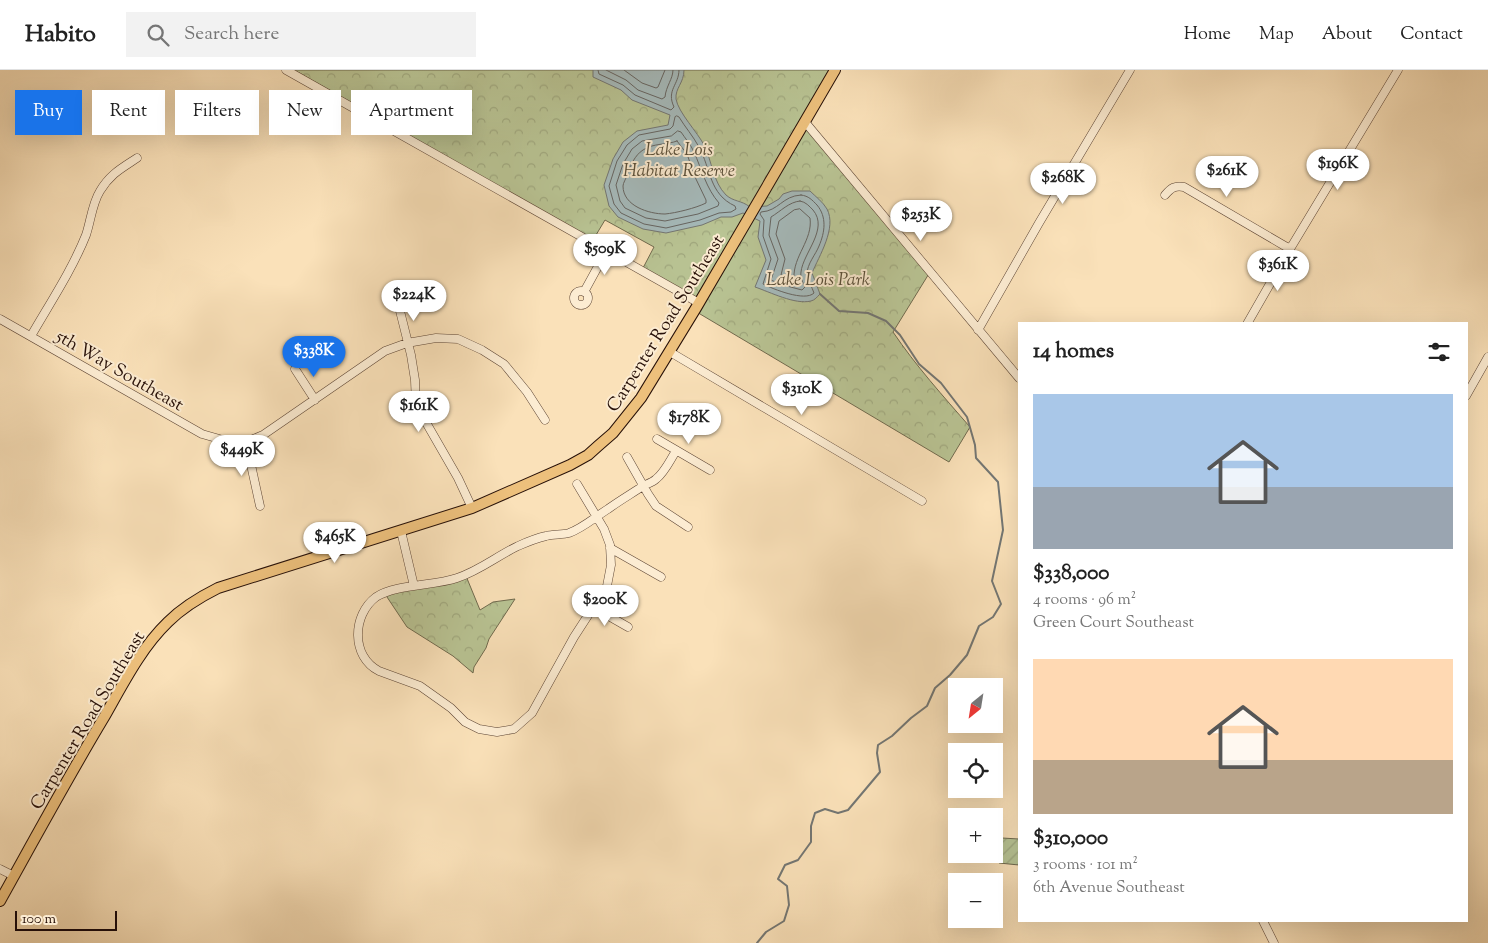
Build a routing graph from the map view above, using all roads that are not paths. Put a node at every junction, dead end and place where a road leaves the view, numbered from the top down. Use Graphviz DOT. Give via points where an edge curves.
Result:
graph roads {
  1 [pos="286,70"];
  2 [pos="836,70"];
  3 [pos="1130,70"];
  4 [pos="1398,70"];
  5 [pos="805,122"];
  6 [pos="137,158"];
  7 [pos="1165,195"];
  8 [pos="1290,249"];
  9 [pos="607,250"];
  10 [pos="584,292"];
  11 [pos="699,303"];
  12 [pos="399,307"];
  13 [pos="0,319"];
  14 [pos="1248,322"];
  15 [pos="978,330"];
  16 [pos="31,336"];
  17 [pos="407,343"];
  18 [pos="670,352"];
  19 [pos="1488,357"];
  20 [pos="295,369"];
  21 [pos="1018,377"];
  22 [pos="1468,392"];
  23 [pos="315,400"];
  24 [pos="545,420"];
  25 [pos="657,439"];
  26 [pos="246,442"];
  27 [pos="676,451"];
  28 [pos="627,457"];
  29 [pos="710,470"];
  30 [pos="577,484"];
  31 [pos="643,486"];
  32 [pos="922,501"];
  33 [pos="260,506"];
  34 [pos="472,508"];
  35 [pos="598,516"];
  36 [pos="688,527"];
  37 [pos="401,531"];
  38 [pos="610,548"];
  39 [pos="661,577"];
  40 [pos="414,586"];
  41 [pos="594,607"];
  42 [pos="628,627"];
  43 [pos="0,869"];
  44 [pos="14,876"];
  45 [pos="0,901"];
  46 [pos="1264,922"];
  47 [pos="1274,943"];
  1 -- 9 [label="street"];
  2 -- 5 [label="main road, Carpenter Road Southeast"];
  3 -- 15 [label="street"];
  4 -- 8 [label="street"];
  5 -- 11 [label="main road, Carpenter Road Southeast"];
  5 -- 15 [label="street"];
  6 -- 16 [label="street" via="113,173 100,191 79,249"];
  7 -- 8 [label="street" via="1172,187 1184,187"];
  8 -- 14 [label="street"];
  9 -- 10 [label="street"];
  9 -- 11 [label="street"];
  11 -- 18 [label="main road, Carpenter Road Southeast"];
  12 -- 17 [label="street"];
  13 -- 16 [label="street, 5th Way Southeast"];
  15 -- 21 [label="street"];
  16 -- 26 [label="street, 5th Way Southeast" via="202,434 230,442"];
  17 -- 23 [label="street" via="385,351"];
  17 -- 24 [label="street" via="436,338 458,339 482,350 504,364"];
  17 -- 34 [label="street" via="415,380 416,405"];
  18 -- 32 [label="street"];
  18 -- 34 [label="main road, Carpenter Road Southeast" via="626,419 588,455"];
  19 -- 22 [label="street"];
  20 -- 23 [label="street"];
  23 -- 26 [label="street"];
  25 -- 27 [label="street"];
  26 -- 33 [label="street"];
  27 -- 29 [label="street"];
  27 -- 31 [label="street" via="656,479"];
  28 -- 31 [label="street"];
  30 -- 35 [label="street"];
  31 -- 35 [label="street"];
  31 -- 36 [label="street" via="656,506"];
  34 -- 37 [label="main road, Carpenter Road Southeast"];
  35 -- 38 [label="street"];
  35 -- 40 [label="street" via="568,534 547,535 516,546 466,575"];
  37 -- 40 [label="street"];
  37 -- 44 [label="main road, Carpenter Road Southeast" via="218,588 175,615 137,661"];
  38 -- 39 [label="street"];
  38 -- 41 [label="street" via="612,565 607,586"];
  40 -- 41 [label="street" via="385,592 362,613 358,623 359,646 374,668 437,696 465,722 479,730 497,732 514,729 532,713 559,661"];
  41 -- 42 [label="street"];
  43 -- 44 [label="street"];
  44 -- 45 [label="main road, Carpenter Road Southeast"];
  46 -- 47 [label="street"];
}
